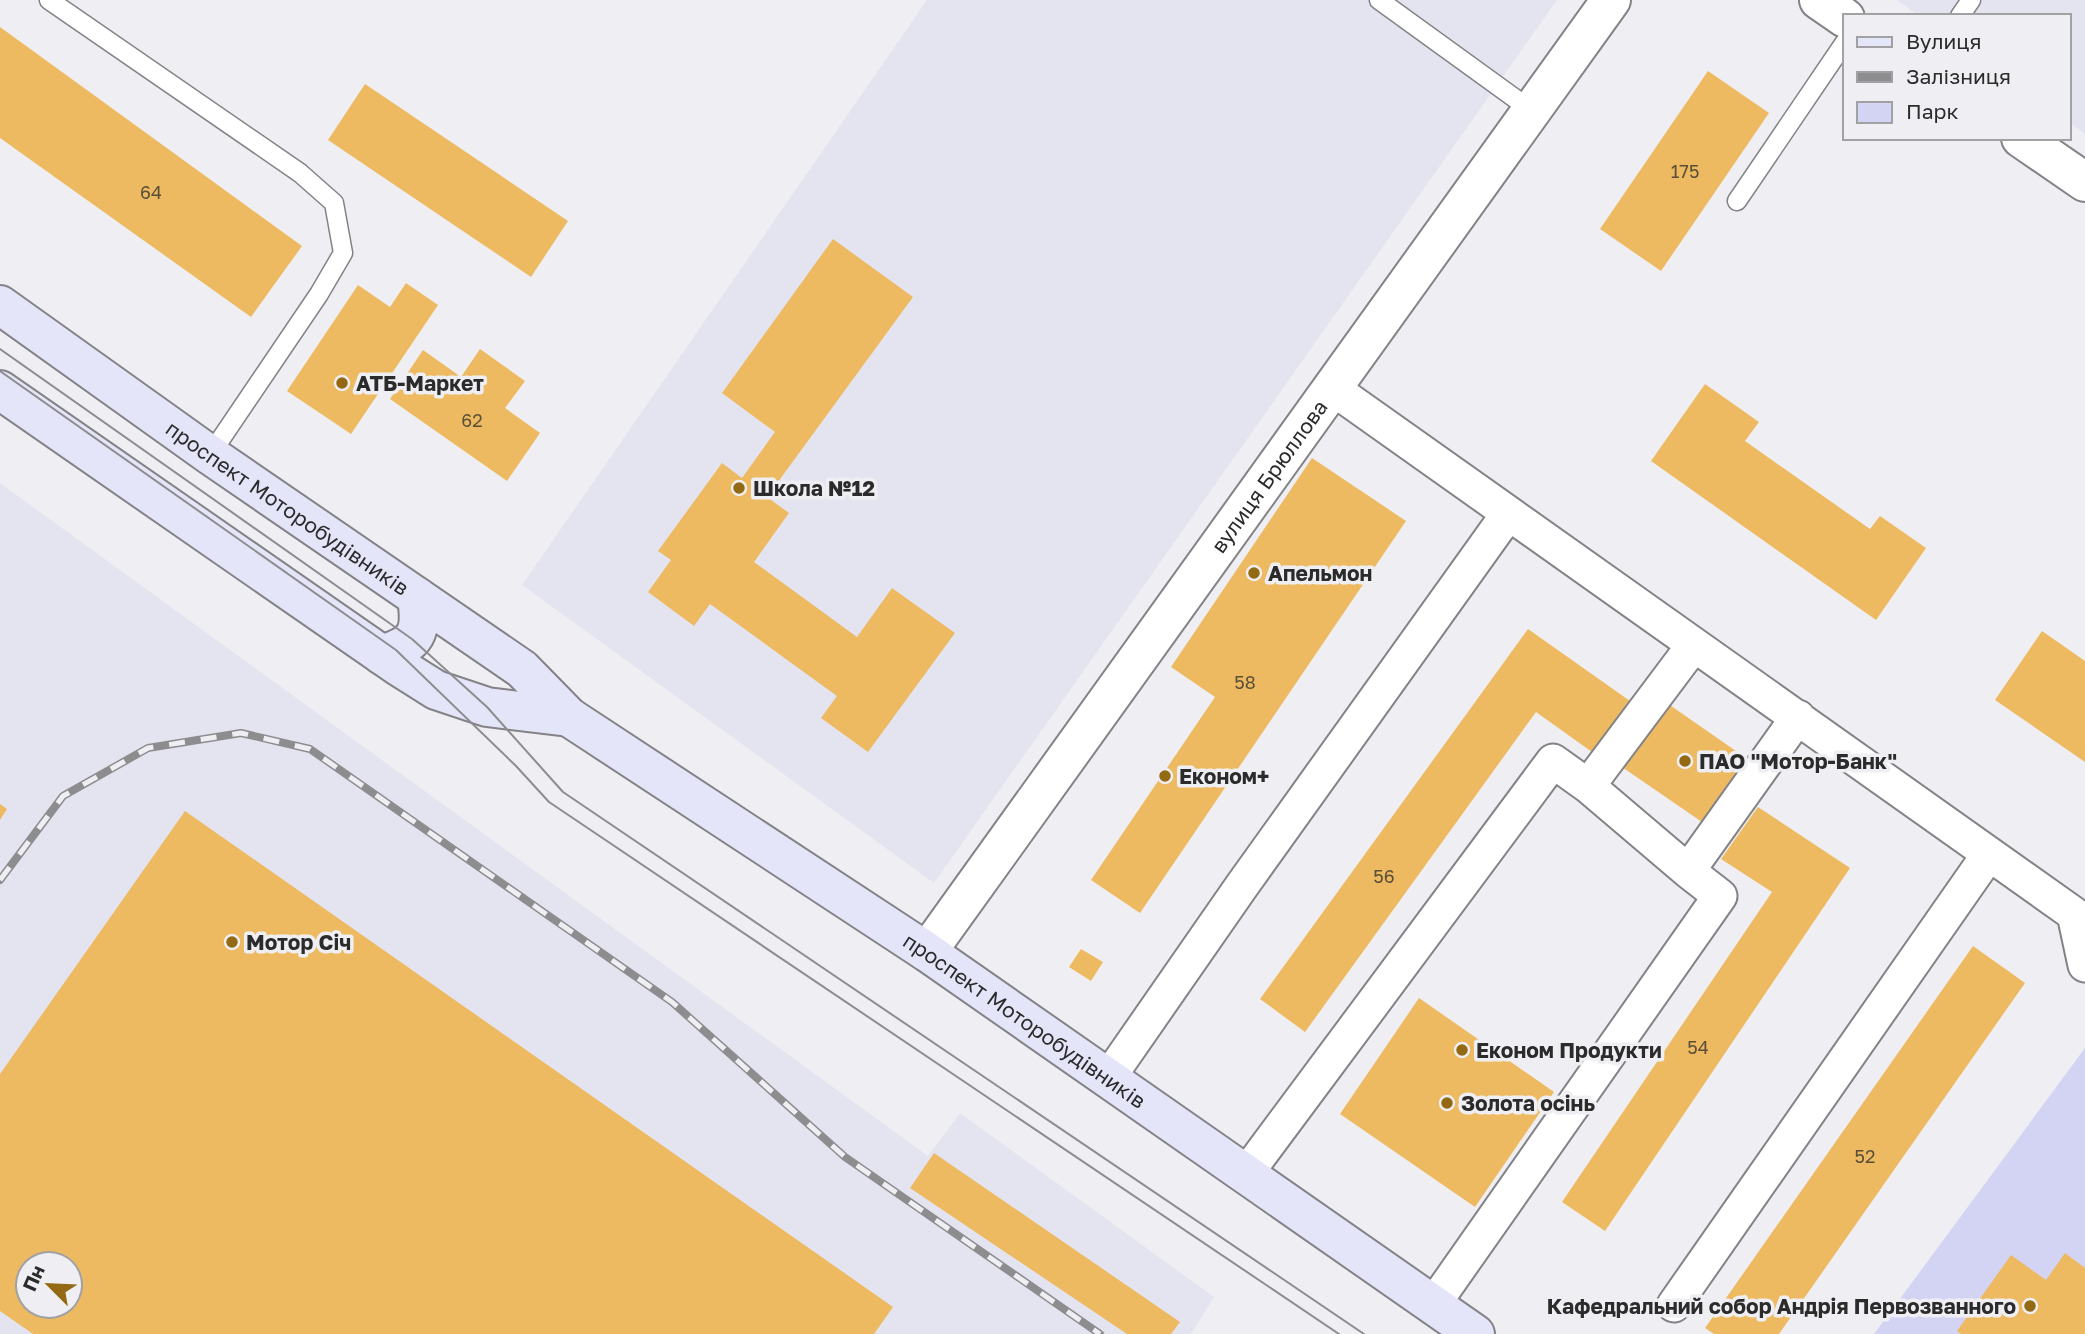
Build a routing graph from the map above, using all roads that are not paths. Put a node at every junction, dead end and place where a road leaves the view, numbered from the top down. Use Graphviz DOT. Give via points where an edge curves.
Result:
graph roads {
  1 [pos="49,0"];
  2 [pos="1379,0"];
  3 [pos="1611,0"];
  4 [pos="1819,0"];
  5 [pos="1843,17"];
  6 [pos="1843,45"];
  7 [pos="1531,110"];
  8 [pos="2024,140"];
  9 [pos="2085,182"];
  10 [pos="1737,201"];
  11 [pos="0,305"];
  12 [pos="1332,388"];
  13 [pos="0,390"];
  14 [pos="210,454"];
  15 [pos="1508,514"];
  16 [pos="417,597"];
  17 [pos="1693,646"];
  18 [pos="382,655"];
  19 [pos="569,717"];
  20 [pos="1798,717"];
  21 [pos="1588,786"];
  22 [pos="1989,854"];
  23 [pos="1688,871"];
  24 [pos="927,952"];
  25 [pos="2085,964"];
  26 [pos="1109,1077"];
  27 [pos="1245,1174"];
  28 [pos="1433,1305"];
  29 [pos="1674,1305"];
  30 [pos="1475,1334"];
  1 -- 14 [label="lane" via="300,173 334,203 343,253"];
  2 -- 7 [label="lane"];
  3 -- 7 [label="street, вулиця Брюллова"];
  4 -- 5 [label="street"];
  6 -- 10 [label="lane"];
  7 -- 12 [label="street, вулиця Брюллова"];
  8 -- 9 [label="street"];
  11 -- 14 [label="main road, проспект Моторобудівників"];
  12 -- 15 [label="street"];
  12 -- 24 [label="street, вулиця Брюллова"];
  13 -- 18 [label="main road, проспект Моторобудівників"];
  14 -- 16 [label="main road, проспект Моторобудівників"];
  15 -- 17 [label="street"];
  15 -- 26 [label="street"];
  16 -- 18 [label="main road" via="418,631 396,650"];
  16 -- 19 [label="main road, проспект Моторобудівників" via="522,669"];
  17 -- 20 [label="street"];
  17 -- 21 [label="street"];
  18 -- 19 [label="main road, проспект Моторобудівників" via="436,690 487,707"];
  19 -- 24 [label="main road, проспект Моторобудівників"];
  20 -- 22 [label="street"];
  20 -- 23 [label="street"];
  21 -- 23 [label="street"];
  21 -- 27 [label="street" via="1553,761"];
  22 -- 25 [label="street" via="2074,914"];
  22 -- 29 [label="street"];
  23 -- 28 [label="street" via="1720,897"];
  24 -- 26 [label="main road, проспект Моторобудівників"];
  26 -- 27 [label="main road, проспект Моторобудівників"];
  27 -- 28 [label="main road, проспект Моторобудівників"];
  28 -- 30 [label="main road, проспект Моторобудівників"];
}
